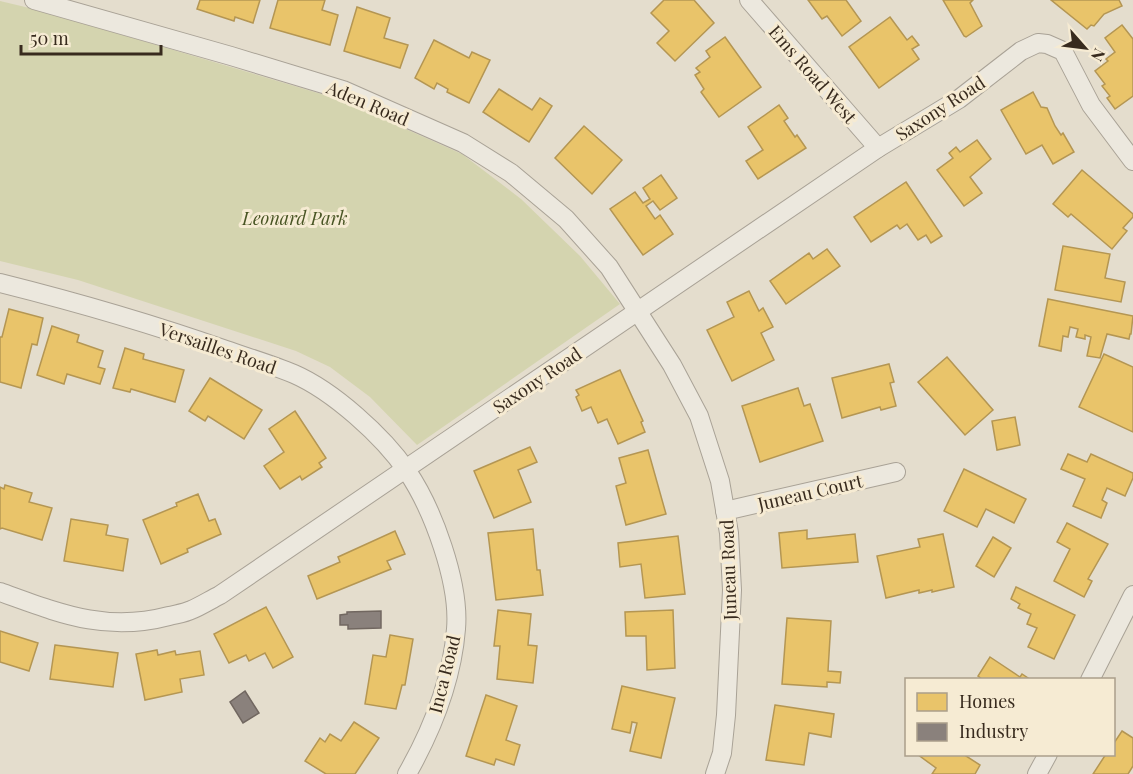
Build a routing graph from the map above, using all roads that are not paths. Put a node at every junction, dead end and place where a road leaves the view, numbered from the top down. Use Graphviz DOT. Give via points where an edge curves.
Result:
graph roads {
  1 [pos="34,0"];
  2 [pos="748,0"];
  3 [pos="878,148"];
  4 [pos="1133,161"];
  5 [pos="0,283"];
  6 [pos="638,312"];
  7 [pos="406,469"];
  8 [pos="896,472"];
  9 [pos="725,511"];
  10 [pos="0,592"];
  11 [pos="1132,599"];
  12 [pos="1091,678"];
  13 [pos="1047,756"];
  14 [pos="407,774"];
  15 [pos="715,774"];
  16 [pos="1037,774"];
  1 -- 6 [label="street, Aden Road" via="343,90 463,143 511,173 566,219 609,267"];
  2 -- 3 [label="street, Ems Road West"];
  3 -- 4 [label="street, Saxony Road" via="959,99 1020,51 1038,43 1063,51 1091,105"];
  3 -- 6 [label="street, Saxony Road"];
  5 -- 7 [label="street, Versailles Road" via="170,331 296,375 369,427"];
  6 -- 7 [label="street, Saxony Road"];
  6 -- 9 [label="street, Juneau Road" via="699,416 720,481"];
  7 -- 10 [label="street, Saxony Road" via="220,595 190,611 152,621 102,622 60,613"];
  7 -- 14 [label="street, Inca Road" via="437,532 452,579 456,627 442,696"];
  8 -- 9 [label="street, Juneau Court"];
  9 -- 15 [label="street, Juneau Road" via="732,590 726,715 722,753"];
  11 -- 12 [label="street"];
  13 -- 16 [label="street"];
}
